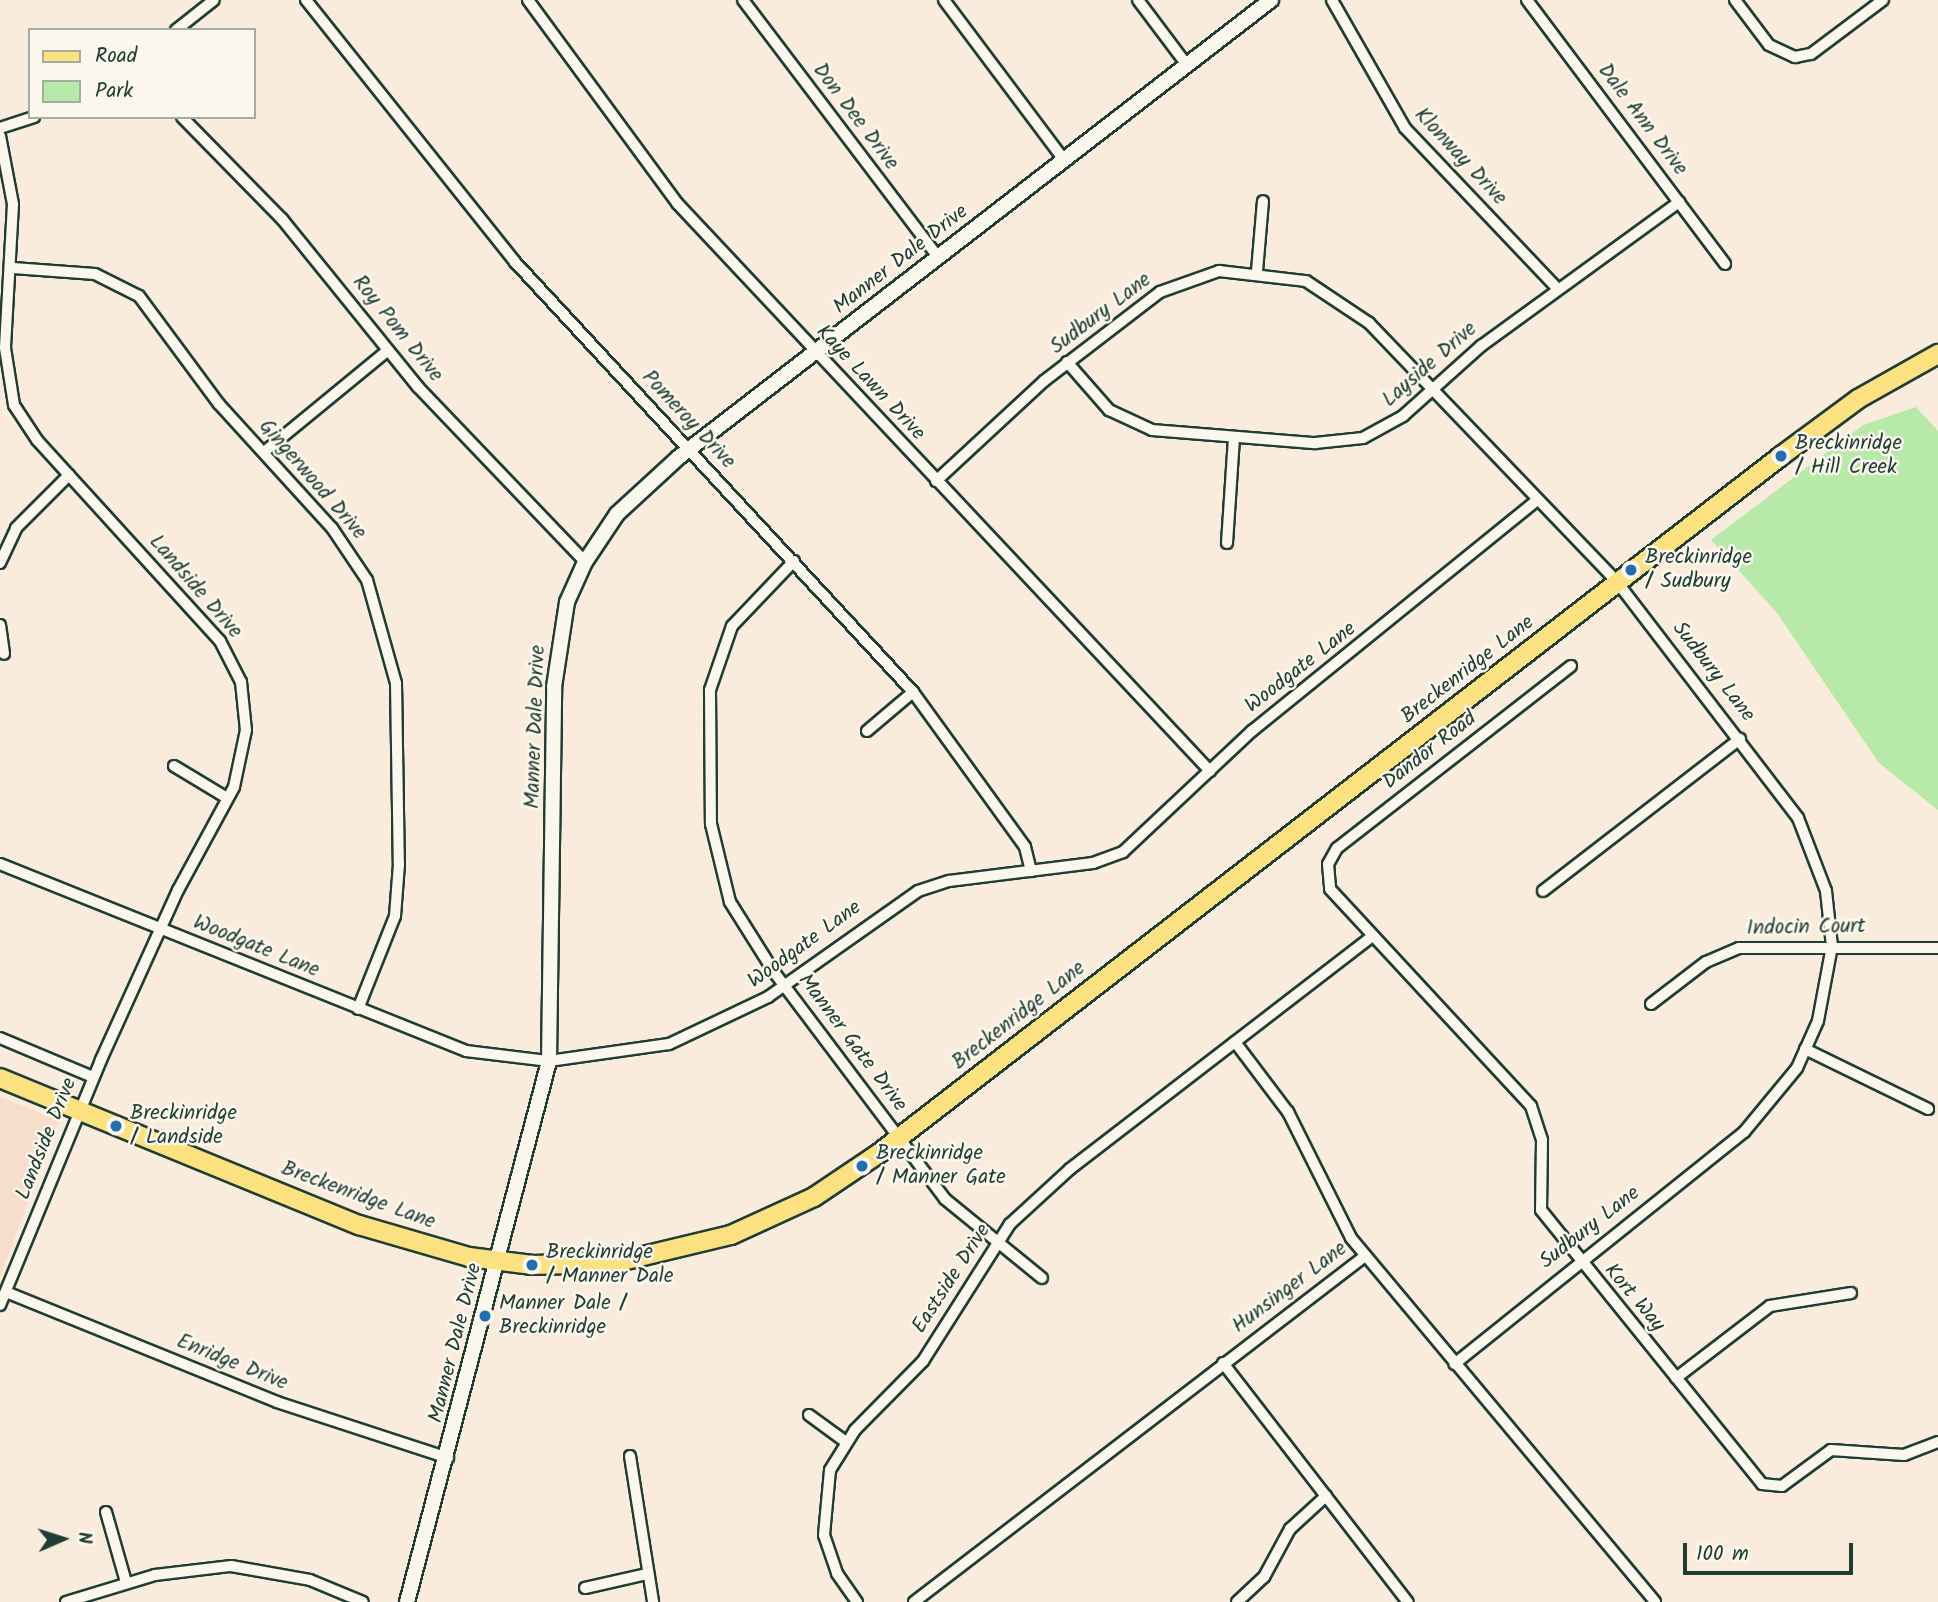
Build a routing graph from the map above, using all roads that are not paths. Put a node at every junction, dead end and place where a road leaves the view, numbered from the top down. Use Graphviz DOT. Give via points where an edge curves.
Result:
graph roads {
  1 [pos="214,0"];
  2 [pos="306,0"];
  3 [pos="528,0"];
  4 [pos="743,0"];
  5 [pos="944,0"];
  6 [pos="1138,0"];
  7 [pos="1271,0"];
  8 [pos="1332,0"];
  9 [pos="1527,0"];
  10 [pos="1735,0"];
  11 [pos="1883,0"];
  12 [pos="179,28"];
  13 [pos="1187,65"];
  14 [pos="28,119"];
  15 [pos="184,119"];
  16 [pos="0,128"];
  17 [pos="0,136"];
  18 [pos="1064,160"];
  19 [pos="1263,201"];
  20 [pos="1679,202"];
  21 [pos="937,256"];
  22 [pos="1726,264"];
  23 [pos="13,268"];
  24 [pos="1257,271"];
  25 [pos="1558,289"];
  26 [pos="387,351"];
  27 [pos="815,353"];
  28 [pos="1938,354"];
  29 [pos="1067,362"];
  30 [pos="1433,389"];
  31 [pos="1234,437"];
  32 [pos="690,450"];
  33 [pos="264,452"];
  34 [pos="69,475"];
  35 [pos="936,481"];
  36 [pos="1537,500"];
  37 [pos="1227,543"];
  38 [pos="794,561"];
  39 [pos="585,562"];
  40 [pos="0,563"];
  41 [pos="1617,582"];
  42 [pos="0,625"];
  43 [pos="4,654"];
  44 [pos="1571,666"];
  45 [pos="913,692"];
  46 [pos="866,731"];
  47 [pos="1740,739"];
  48 [pos="174,766"];
  49 [pos="1210,771"];
  50 [pos="227,798"];
  51 [pos="0,864"];
  52 [pos="1031,871"];
  53 [pos="1327,876"];
  54 [pos="1543,891"];
  55 [pos="162,929"];
  56 [pos="1371,937"];
  57 [pos="1832,946"];
  58 [pos="1938,948"];
  59 [pos="785,986"];
  60 [pos="1651,1004"];
  61 [pos="358,1009"];
  62 [pos="0,1038"];
  63 [pos="1235,1042"];
  64 [pos="1805,1049"];
  65 [pos="549,1061"];
  66 [pos="93,1077"];
  67 [pos="0,1079"];
  68 [pos="1928,1109"];
  69 [pos="82,1112"];
  70 [pos="899,1138"];
  71 [pos="997,1243"];
  72 [pos="1365,1256"];
  73 [pos="498,1262"];
  74 [pos="1579,1262"];
  75 [pos="1042,1278"];
  76 [pos="6,1292"];
  77 [pos="1851,1293"];
  78 [pos="0,1306"];
  79 [pos="1223,1363"];
  80 [pos="1454,1364"];
  81 [pos="1676,1378"];
  82 [pos="809,1415"];
  83 [pos="846,1442"];
  84 [pos="1938,1442"];
  85 [pos="630,1456"];
  86 [pos="448,1458"];
  87 [pos="1326,1496"];
  88 [pos="106,1512"];
  89 [pos="647,1574"];
  90 [pos="126,1582"];
  91 [pos="585,1588"];
  92 [pos="66,1602"];
  93 [pos="363,1602"];
  94 [pos="407,1602"];
  95 [pos="653,1602"];
  96 [pos="857,1602"];
  97 [pos="914,1602"];
  98 [pos="1237,1602"];
  99 [pos="1408,1602"];
  100 [pos="1655,1602"];
  1 -- 12 [label="street"];
  2 -- 32 [label="street, Pomeroy Drive" via="515,262"];
  3 -- 27 [label="street, Kaye Lawn Drive" via="677,203"];
  4 -- 21 [label="street, Don Dee Drive"];
  5 -- 18 [label="street"];
  6 -- 13 [label="street"];
  7 -- 13 [label="street, Manner Dale Drive"];
  8 -- 25 [label="street, Klonway Drive" via="1396,117"];
  9 -- 20 [label="street, Dale Ann Drive"];
  10 -- 11 [label="street" via="1769,45 1795,57 1811,54"];
  13 -- 18 [label="street, Manner Dale Drive"];
  14 -- 16 [label="street"];
  15 -- 26 [label="street, Roy Pom Drive" via="282,219"];
  17 -- 23 [label="street, Landside Drive" via="13,204"];
  18 -- 21 [label="street, Manner Dale Drive"];
  19 -- 24 [label="street"];
  20 -- 22 [label="street, Dale Ann Drive"];
  20 -- 25 [label="street, Layside Drive"];
  21 -- 27 [label="street, Manner Dale Drive"];
  23 -- 33 [label="street, Gingerwood Drive" via="95,274 128,288"];
  23 -- 34 [label="street, Landside Drive" via="5,348 9,391 24,423"];
  24 -- 29 [label="street, Sudbury Lane" via="1219,271 1177,283"];
  24 -- 30 [label="street, Sudbury Lane" via="1307,281 1341,299"];
  25 -- 30 [label="street, Layside Drive"];
  26 -- 33 [label="street"];
  26 -- 39 [label="street, Roy Pom Drive"];
  27 -- 32 [label="street, Manner Dale Drive"];
  27 -- 35 [label="street, Kaye Lawn Drive"];
  28 -- 41 [label="main road, Breckenridge Lane" via="1858,399"];
  29 -- 31 [label="street, Layside Drive" via="1100,402 1129,423"];
  29 -- 35 [label="street, Sudbury Lane"];
  30 -- 31 [label="street, Layside Drive" via="1363,438 1334,443"];
  30 -- 36 [label="street, Sudbury Lane"];
  31 -- 37 [label="street"];
  32 -- 38 [label="street, Pomeroy Drive"];
  32 -- 39 [label="street, Manner Dale Drive" via="631,499"];
  33 -- 61 [label="street, Gingerwood Drive" via="347,548 367,580 392,656 398,888 386,946"];
  34 -- 40 [label="street" via="16,528"];
  34 -- 50 [label="street, Landside Drive" via="208,626 236,668 246,730"];
  35 -- 49 [label="street, Kaye Lawn Drive"];
  36 -- 41 [label="street, Sudbury Lane"];
  36 -- 49 [label="street, Woodgate Lane"];
  38 -- 45 [label="street, Pomeroy Drive"];
  38 -- 59 [label="street, Manner Gate Drive" via="732,626 715,664 709,706 718,864 747,933"];
  39 -- 65 [label="street, Manner Dale Drive" via="567,602 554,687"];
  41 -- 47 [label="street, Sudbury Lane"];
  41 -- 70 [label="main road, Breckenridge Lane"];
  42 -- 43 [label="street"];
  44 -- 53 [label="street, Dandor Road" via="1344,842"];
  45 -- 46 [label="street"];
  45 -- 52 [label="street, Pomeroy Drive" via="1025,847"];
  47 -- 54 [label="street"];
  47 -- 57 [label="street, Sudbury Lane" via="1789,803 1814,851"];
  48 -- 50 [label="street"];
  49 -- 52 [label="street, Woodgate Lane" via="1123,852 1093,863"];
  50 -- 55 [label="street, Landside Drive"];
  51 -- 55 [label="street, Woodgate Lane"];
  52 -- 59 [label="street, Woodgate Lane" via="918,891"];
  53 -- 56 [label="street, Kort Way" via="1333,895"];
  55 -- 61 [label="street, Woodgate Lane"];
  55 -- 66 [label="street, Landside Drive"];
  56 -- 63 [label="street, Eastside Drive"];
  56 -- 74 [label="street, Kort Way" via="1531,1106 1542,1140 1538,1202"];
  57 -- 58 [label="street, Indocin Court"];
  57 -- 60 [label="street, Indocin Court" via="1728,950"];
  57 -- 64 [label="street, Sudbury Lane" via="1818,1021"];
  59 -- 65 [label="street, Woodgate Lane" via="669,1044"];
  59 -- 70 [label="street, Manner Gate Drive"];
  61 -- 65 [label="street, Woodgate Lane" via="466,1051"];
  62 -- 66 [label="street"];
  63 -- 71 [label="street, Eastside Drive" via="1040,1194"];
  63 -- 72 [label="street" via="1288,1112 1332,1206"];
  64 -- 68 [label="street"];
  64 -- 74 [label="street, Sudbury Lane" via="1757,1121"];
  65 -- 73 [label="street, Manner Dale Drive"];
  66 -- 69 [label="street, Landside Drive"];
  67 -- 69 [label="main road, Breckenridge Lane"];
  69 -- 73 [label="main road, Breckenridge Lane" via="372,1229"];
  69 -- 76 [label="street, Landside Drive"];
  70 -- 71 [label="street, Manner Gate Drive" via="945,1199"];
  70 -- 73 [label="main road, Breckenridge Lane" via="787,1212 692,1248 614,1263"];
  71 -- 75 [label="street, Manner Gate Drive"];
  71 -- 83 [label="street, Eastside Drive" via="923,1362"];
  72 -- 79 [label="street, Hunsinger Lane"];
  72 -- 80 [label="street, Hunsinger Lane"];
  73 -- 86 [label="street, Manner Dale Drive"];
  74 -- 80 [label="street, Sudbury Lane"];
  74 -- 81 [label="street, Kort Way"];
  76 -- 78 [label="street, Landside Drive"];
  76 -- 86 [label="street, Enridge Drive" via="277,1402"];
  77 -- 81 [label="street" via="1770,1306"];
  79 -- 87 [label="street"];
  79 -- 97 [label="street, Hunsinger Lane"];
  80 -- 100 [label="street, Hunsinger Lane"];
  81 -- 84 [label="street, Kort Way" via="1769,1487 1782,1486 1830,1450 1904,1455"];
  82 -- 83 [label="street"];
  83 -- 96 [label="street, Eastside Drive" via="826,1483 822,1521 831,1561"];
  85 -- 89 [label="street"];
  86 -- 94 [label="street, Manner Dale Drive"];
  87 -- 98 [label="street" via="1290,1529 1264,1577"];
  87 -- 99 [label="street"];
  88 -- 90 [label="street"];
  89 -- 91 [label="street"];
  89 -- 95 [label="street"];
  90 -- 92 [label="street"];
  90 -- 93 [label="street" via="231,1566 310,1580"];
}
